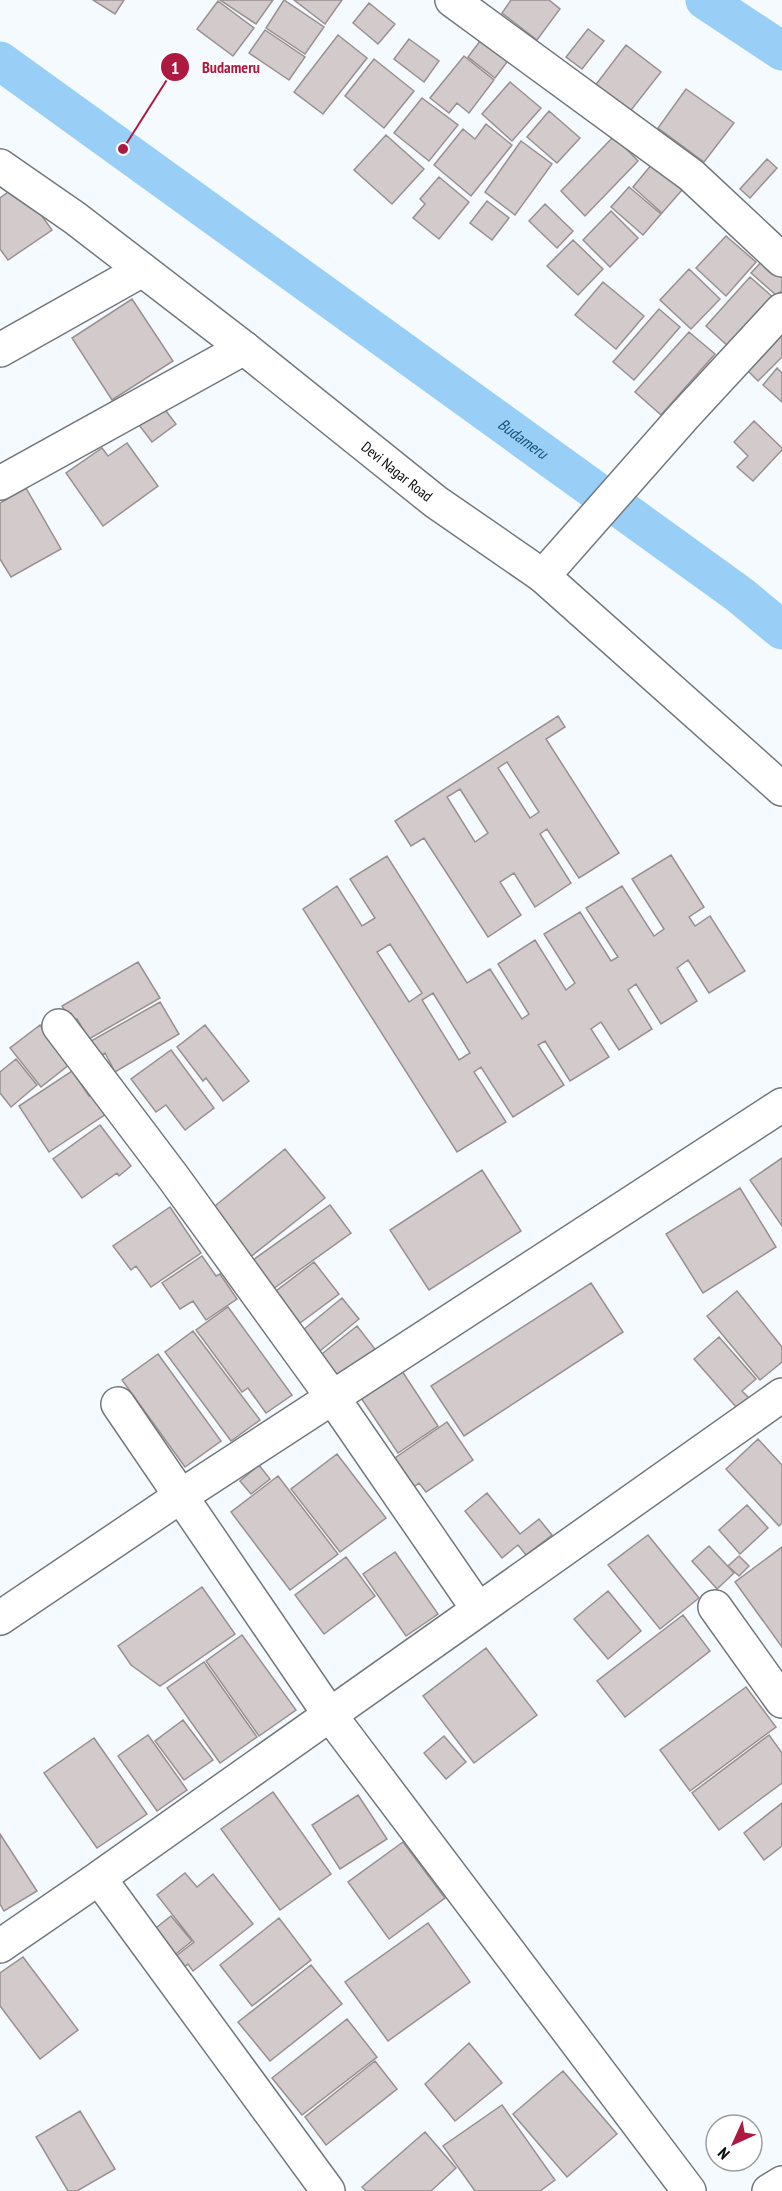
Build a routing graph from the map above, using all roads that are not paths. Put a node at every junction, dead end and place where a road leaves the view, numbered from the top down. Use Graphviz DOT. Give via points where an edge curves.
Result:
graph roads {
  1 [pos="452,0"];
  2 [pos="0,166"];
  3 [pos="782,260"];
  4 [pos="142,270"];
  5 [pos="782,310"];
  6 [pos="244,348"];
  7 [pos="0,350"];
  8 [pos="0,483"];
  9 [pos="543,576"];
  10 [pos="782,789"];
  11 [pos="59,1026"];
  12 [pos="782,1105"];
  13 [pos="782,1395"];
  14 [pos="333,1398"];
  15 [pos="118,1404"];
  16 [pos="181,1496"];
  17 [pos="715,1607"];
  18 [pos="478,1610"];
  19 [pos="0,1618"];
  20 [pos="782,1701"];
  21 [pos="330,1715"];
  22 [pos="99,1878"];
  23 [pos="0,1946"];
  24 [pos="328,2191"];
  25 [pos="689,2191"];
  1 -- 3 [label="street" via="691,175"];
  2 -- 4 [label="street, Devi Nagar Road"];
  4 -- 6 [label="street, Devi Nagar Road"];
  4 -- 7 [label="street"];
  5 -- 9 [label="street"];
  6 -- 8 [label="street"];
  6 -- 9 [label="street, Devi Nagar Road" via="436,502"];
  9 -- 10 [label="street, Devi Nagar Road"];
  11 -- 14 [label="street"];
  12 -- 14 [label="street"];
  13 -- 18 [label="street"];
  14 -- 16 [label="street"];
  14 -- 18 [label="street"];
  15 -- 16 [label="street"];
  16 -- 19 [label="street"];
  16 -- 21 [label="street"];
  17 -- 20 [label="street"];
  18 -- 21 [label="street"];
  21 -- 22 [label="street"];
  21 -- 25 [label="street"];
  22 -- 23 [label="street"];
  22 -- 24 [label="street"];
}
